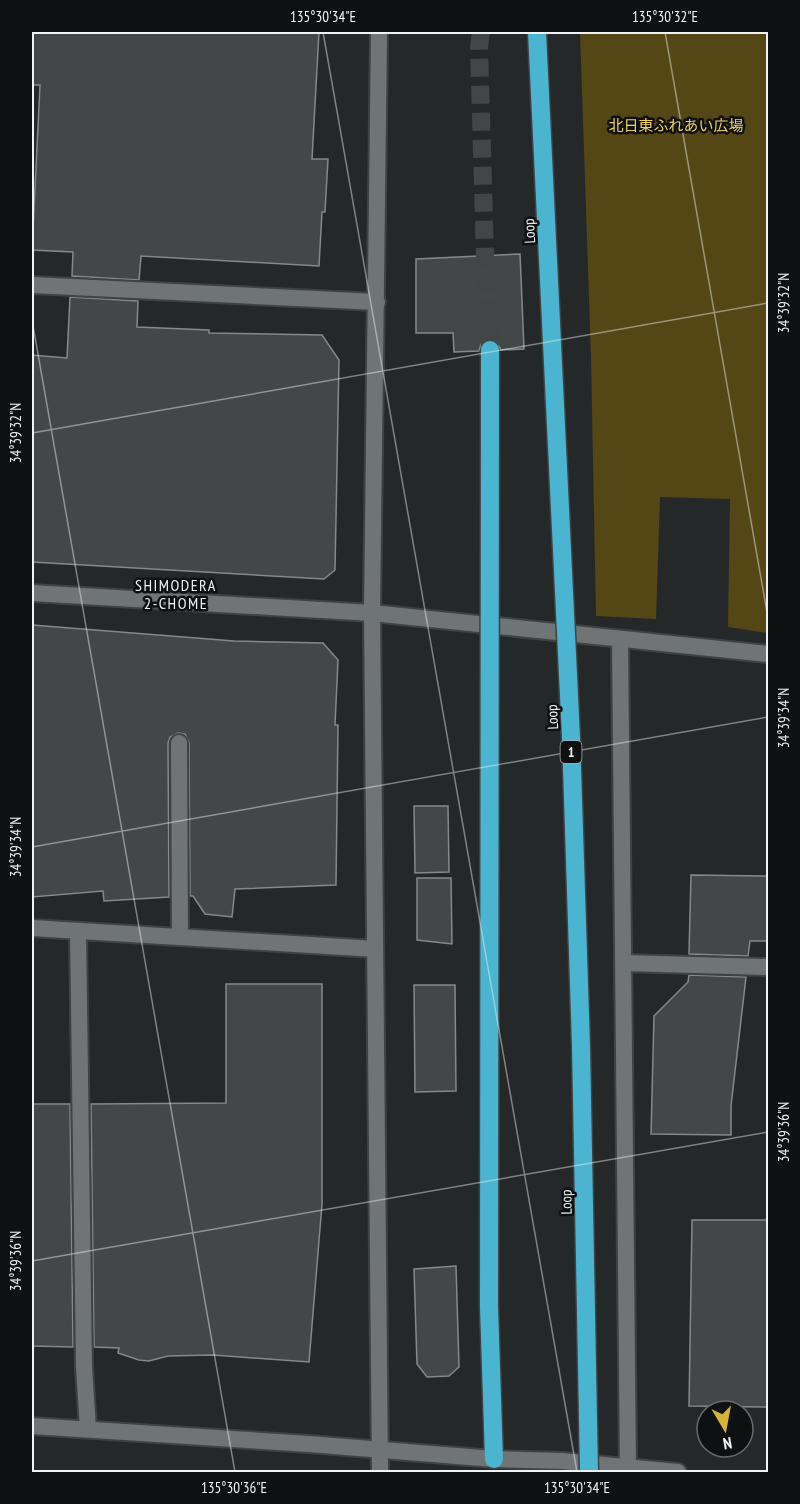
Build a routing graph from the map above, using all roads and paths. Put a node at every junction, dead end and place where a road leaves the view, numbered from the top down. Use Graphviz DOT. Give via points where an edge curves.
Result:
graph roads {
  1 [pos="379,32"];
  2 [pos="537,32"];
  3 [pos="32,285"];
  4 [pos="377,302"];
  5 [pos="490,350"];
  6 [pos="32,593"];
  7 [pos="372,613"];
  8 [pos="620,639"];
  9 [pos="768,654"];
  10 [pos="179,743"];
  11 [pos="32,927"];
  12 [pos="78,931"];
  13 [pos="180,937"];
  14 [pos="375,949"];
  15 [pos="624,963"];
  16 [pos="768,967"];
  17 [pos="32,1426"];
  18 [pos="88,1429"];
  19 [pos="381,1450"];
  20 [pos="494,1459"];
  21 [pos="628,1470"];
  22 [pos="380,1473"];
  23 [pos="589,1473"];
  24 [pos="678,1473"];
  1 -- 4 [label="street"];
  2 -- 23 [label="highway, Loop / 1, bridge" via="572,761 582,1046"];
  3 -- 4 [label="street"];
  4 -- 7 [label="street"];
  5 -- 20 [label="highway, bridge" via="489,1307"];
  6 -- 7 [label="street"];
  7 -- 8 [label="street"];
  7 -- 14 [label="street"];
  8 -- 9 [label="street"];
  8 -- 15 [label="street"];
  10 -- 13 [label="street"];
  11 -- 12 [label="street"];
  12 -- 13 [label="street"];
  12 -- 18 [label="street"];
  13 -- 14 [label="street"];
  14 -- 19 [label="street"];
  15 -- 16 [label="street"];
  15 -- 21 [label="street"];
  17 -- 18 [label="street"];
  18 -- 19 [label="street"];
  19 -- 20 [label="street"];
  19 -- 22 [label="street"];
  20 -- 21 [label="street" via="562,1461"];
  21 -- 24 [label="street"];
}
